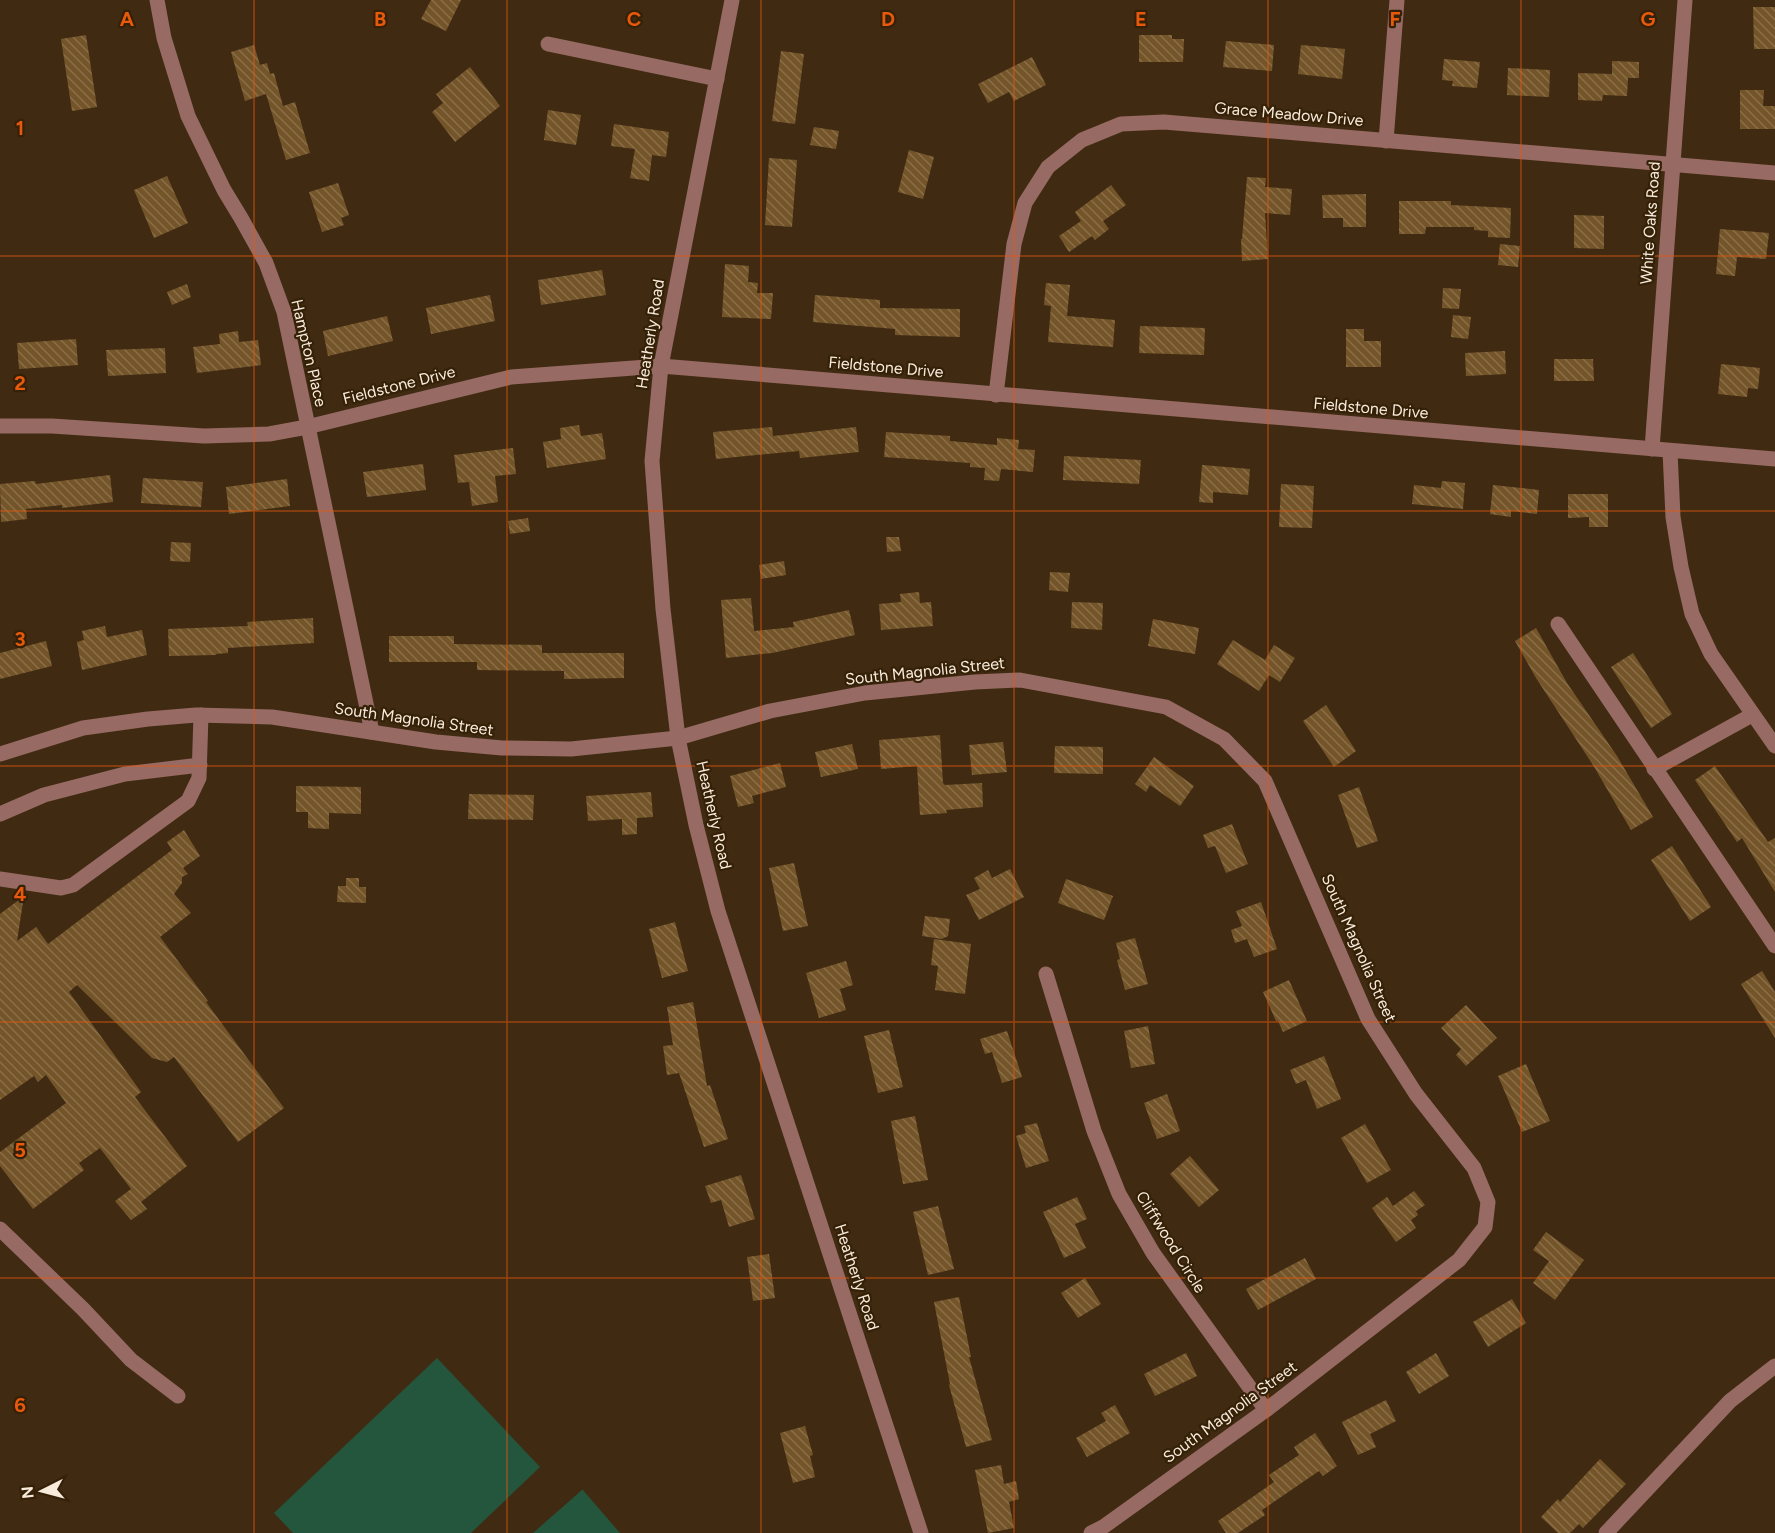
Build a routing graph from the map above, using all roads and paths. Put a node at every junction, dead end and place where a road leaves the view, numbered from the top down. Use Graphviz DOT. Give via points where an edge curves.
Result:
graph roads {
  1 [pos="157,0"];
  2 [pos="732,0"];
  3 [pos="1397,0"];
  4 [pos="1685,0"];
  5 [pos="548,44"];
  6 [pos="717,79"];
  7 [pos="1386,141"];
  8 [pos="1672,165"];
  9 [pos="1775,173"];
  10 [pos="661,366"];
  11 [pos="996,395"];
  12 [pos="0,426"];
  13 [pos="307,427"];
  14 [pos="1652,449"];
  15 [pos="1670,451"];
  16 [pos="1775,459"];
  17 [pos="1558,624"];
  18 [pos="201,715"];
  19 [pos="1752,715"];
  20 [pos="372,732"];
  21 [pos="678,738"];
  22 [pos="1775,746"];
  23 [pos="0,754"];
  24 [pos="200,765"];
  25 [pos="1654,769"];
  26 [pos="0,814"];
  27 [pos="0,879"];
  28 [pos="1775,946"];
  29 [pos="1046,974"];
  30 [pos="0,1229"];
  31 [pos="1775,1366"];
  32 [pos="178,1396"];
  33 [pos="1266,1410"];
  34 [pos="921,1533"];
  35 [pos="1091,1533"];
  36 [pos="1606,1533"];
  1 -- 13 [label="street, Hampton Place" via="164,38 188,116 266,263 284,312"];
  2 -- 6 [label="street, Heatherly Road"];
  3 -- 7 [label="street"];
  4 -- 8 [label="street, White Oaks Road"];
  5 -- 6 [label="street"];
  6 -- 10 [label="street, Heatherly Road"];
  7 -- 8 [label="street, Grace Meadow Drive"];
  7 -- 11 [label="street, Grace Meadow Drive" via="1164,122 1121,124 1082,140 1048,167 1025,203 1014,244"];
  8 -- 9 [label="street, Grace Meadow Drive"];
  8 -- 14 [label="street, White Oaks Road"];
  10 -- 11 [label="street, Fieldstone Drive"];
  10 -- 13 [label="street, Fieldstone Drive" via="511,377"];
  10 -- 21 [label="street, Heatherly Road" via="652,461"];
  11 -- 14 [label="street, Fieldstone Drive"];
  12 -- 13 [label="street, Fieldstone Drive" via="204,436 268,434"];
  13 -- 20 [label="street, Hampton Place"];
  14 -- 15 [label="street, Fieldstone Drive"];
  15 -- 16 [label="street, Fieldstone Drive"];
  15 -- 19 [label="street" via="1673,517 1692,614 1711,654"];
  17 -- 25 [label="street"];
  18 -- 20 [label="street, South Magnolia Street" via="272,717"];
  18 -- 23 [label="street, South Magnolia Street" via="83,728"];
  18 -- 24 [label="street"];
  19 -- 22 [label="street"];
  19 -- 25 [label="street"];
  20 -- 21 [label="street, South Magnolia Street" via="502,748 571,749"];
  21 -- 33 [label="street, South Magnolia Street" via="770,711 865,693 1020,680 1166,707 1224,739 1265,781 1368,1019 1416,1094 1474,1168 1488,1202 1485,1227 1459,1260"];
  21 -- 34 [label="street, Heatherly Road" via="718,911"];
  24 -- 26 [label="street" via="125,774 44,795"];
  24 -- 27 [label="street" via="199,778 188,801 73,885 61,888"];
  25 -- 28 [label="street"];
  29 -- 33 [label="street, Cliffwood Circle" via="1094,1131 1119,1194 1153,1253"];
  30 -- 32 [label="street" via="131,1360"];
  31 -- 36 [label="street" via="1730,1401"];
  33 -- 35 [label="street, South Magnolia Street"];
}
